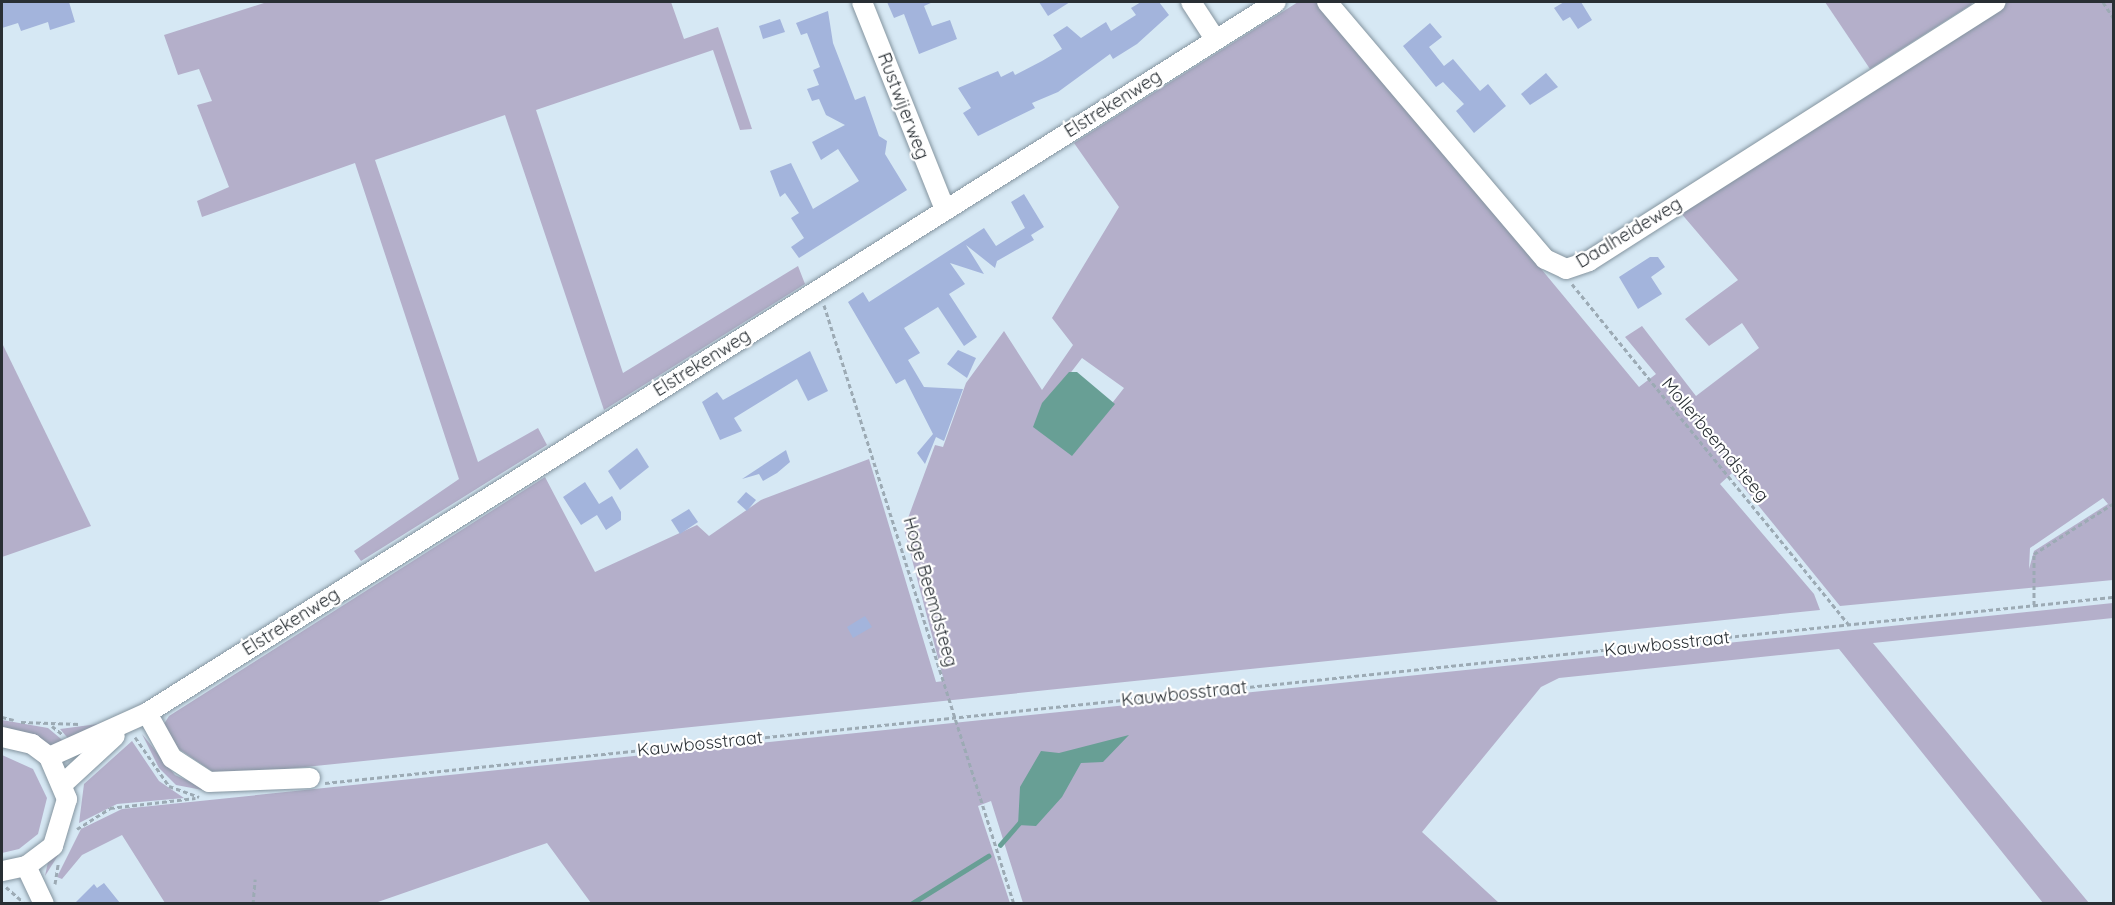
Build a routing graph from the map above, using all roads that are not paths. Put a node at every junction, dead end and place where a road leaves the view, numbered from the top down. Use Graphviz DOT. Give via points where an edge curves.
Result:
graph roads {
  1 [pos="862,2"];
  2 [pos="1191,2"];
  3 [pos="1276,2"];
  4 [pos="1327,2"];
  5 [pos="1995,2"];
  6 [pos="1215,39"];
  7 [pos="945,210"];
  8 [pos="147,713"];
  9 [pos="128,724"];
  10 [pos="2,737"];
  11 [pos="49,757"];
  12 [pos="316,780"];
  13 [pos="64,783"];
  14 [pos="26,866"];
  15 [pos="2,871"];
  16 [pos="44,903"];
  1 -- 7 [label="street, Rustwijerweg"];
  2 -- 6 [label="street"];
  3 -- 6 [label="street, Elstrekenweg"];
  4 -- 5 [label="street, Daalheideweg" via="1545,259 1566,268 1589,261"];
  6 -- 7 [label="street, Elstrekenweg"];
  7 -- 8 [label="street, Elstrekenweg"];
  8 -- 9 [label="street, Elstrekenweg"];
  8 -- 12 [label="street" via="172,758 209,783"];
  9 -- 11 [label="street, Elstrekenweg"];
  9 -- 13 [label="street, Elstrekenweg"];
  10 -- 11 [label="street" via="32,744"];
  11 -- 13 [label="street"];
  13 -- 14 [label="street" via="61,832"];
  14 -- 15 [label="street"];
  14 -- 16 [label="street"];
}
